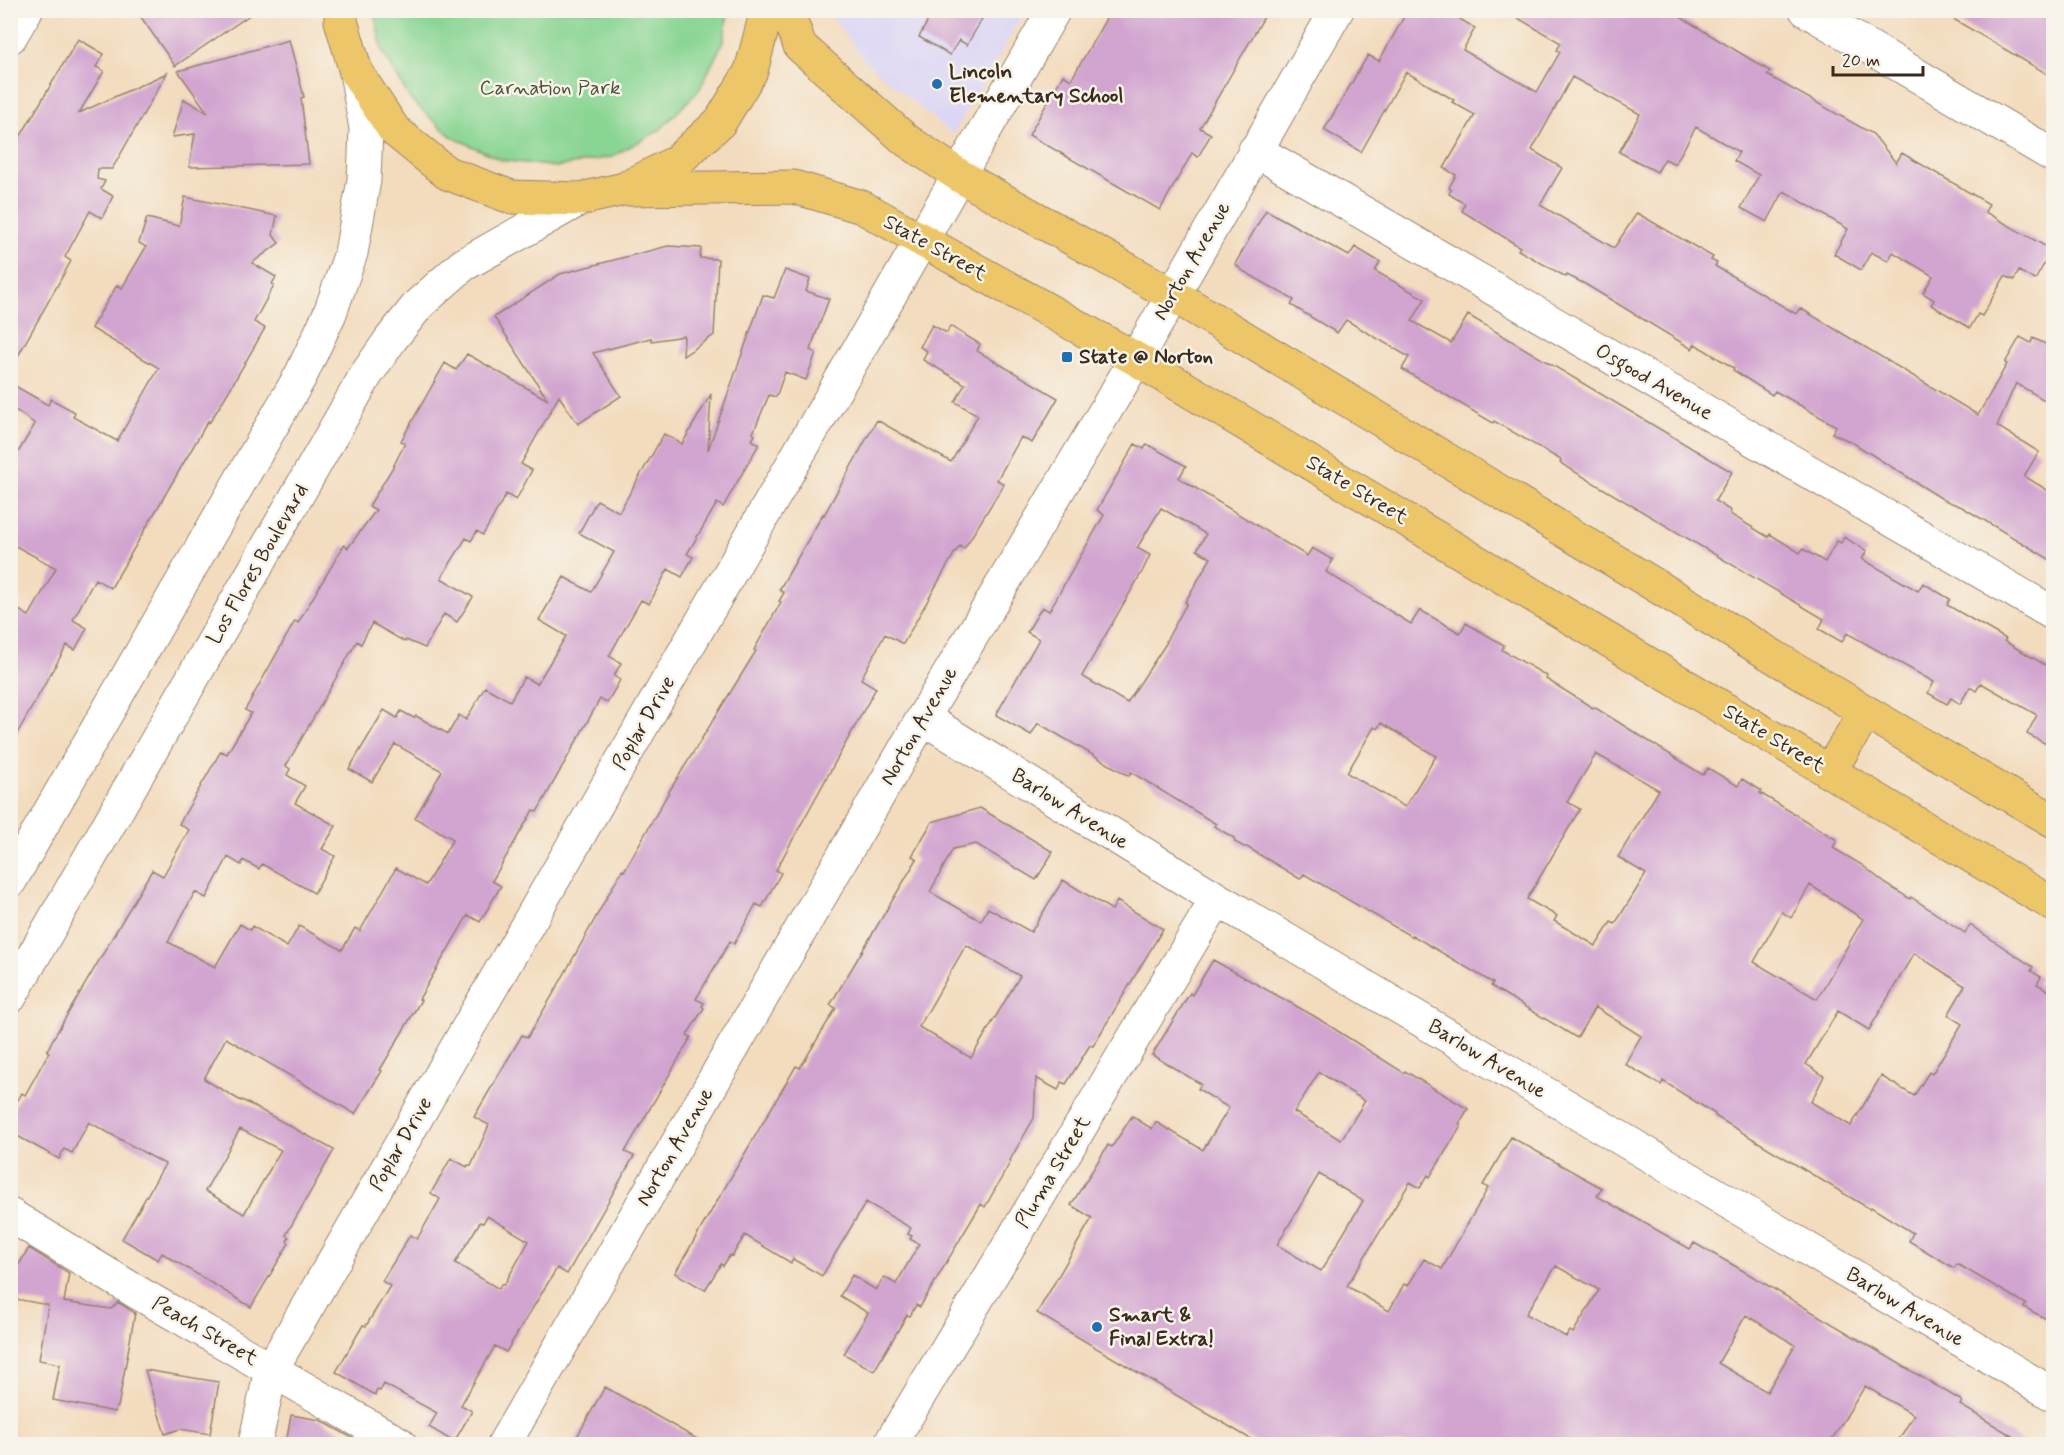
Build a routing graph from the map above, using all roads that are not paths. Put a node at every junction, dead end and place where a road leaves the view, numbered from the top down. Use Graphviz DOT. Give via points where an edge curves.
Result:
graph roads {
  1 [pos="26,10"];
  2 [pos="767,10"];
  3 [pos="787,10"];
  4 [pos="1054,10"];
  5 [pos="1337,10"];
  6 [pos="1806,10"];
  7 [pos="339,14"];
  8 [pos="10,37"];
  9 [pos="356,72"];
  10 [pos="1255,150"];
  11 [pos="2054,156"];
  12 [pos="960,176"];
  13 [pos="624,189"];
  14 [pos="580,199"];
  15 [pos="922,241"];
  16 [pos="1173,295"];
  17 [pos="1136,359"];
  18 [pos="2054,614"];
  19 [pos="1866,712"];
  20 [pos="923,718"];
  21 [pos="1829,772"];
  22 [pos="2054,821"];
  23 [pos="10,881"];
  24 [pos="1217,899"];
  25 [pos="2054,905"];
  26 [pos="10,997"];
  27 [pos="10,1215"];
  28 [pos="271,1370"];
  29 [pos="2054,1395"];
  30 [pos="255,1444"];
  31 [pos="400,1444"];
  32 [pos="504,1444"];
  33 [pos="890,1444"];
  1 -- 8 [label="street"];
  2 -- 13 [label="main road" via="751,71 720,122 676,162"];
  3 -- 12 [label="main road" via="800,46 906,140"];
  4 -- 12 [label="street, Poplar Drive"];
  5 -- 10 [label="street, Norton Avenue"];
  6 -- 11 [label="street"];
  7 -- 9 [label="main road"];
  9 -- 14 [label="main road" via="394,130 447,173 511,197"];
  9 -- 23 [label="street" via="366,128 364,180 351,253 330,312 301,375"];
  10 -- 16 [label="street, Norton Avenue"];
  10 -- 18 [label="street, Osgood Avenue"];
  12 -- 15 [label="street, Poplar Drive"];
  12 -- 16 [label="main road"];
  13 -- 14 [label="main road"];
  13 -- 15 [label="main road, State Street" via="794,187 862,207"];
  14 -- 26 [label="street, Los Flores Boulevard" via="463,266 419,304 391,339 366,375"];
  15 -- 17 [label="main road, State Street"];
  15 -- 28 [label="street, Poplar Drive"];
  16 -- 17 [label="street, Norton Avenue"];
  16 -- 19 [label="main road"];
  17 -- 20 [label="street, Norton Avenue"];
  17 -- 21 [label="main road, State Street"];
  19 -- 21 [label="main road"];
  19 -- 22 [label="main road"];
  20 -- 24 [label="street, Barlow Avenue"];
  20 -- 32 [label="street, Norton Avenue"];
  21 -- 25 [label="main road, State Street"];
  24 -- 29 [label="street, Barlow Avenue"];
  24 -- 33 [label="street, Pluma Street"];
  27 -- 28 [label="street, Peach Street"];
  28 -- 30 [label="street, Poplar Drive"];
  28 -- 31 [label="street, Peach Street"];
}
